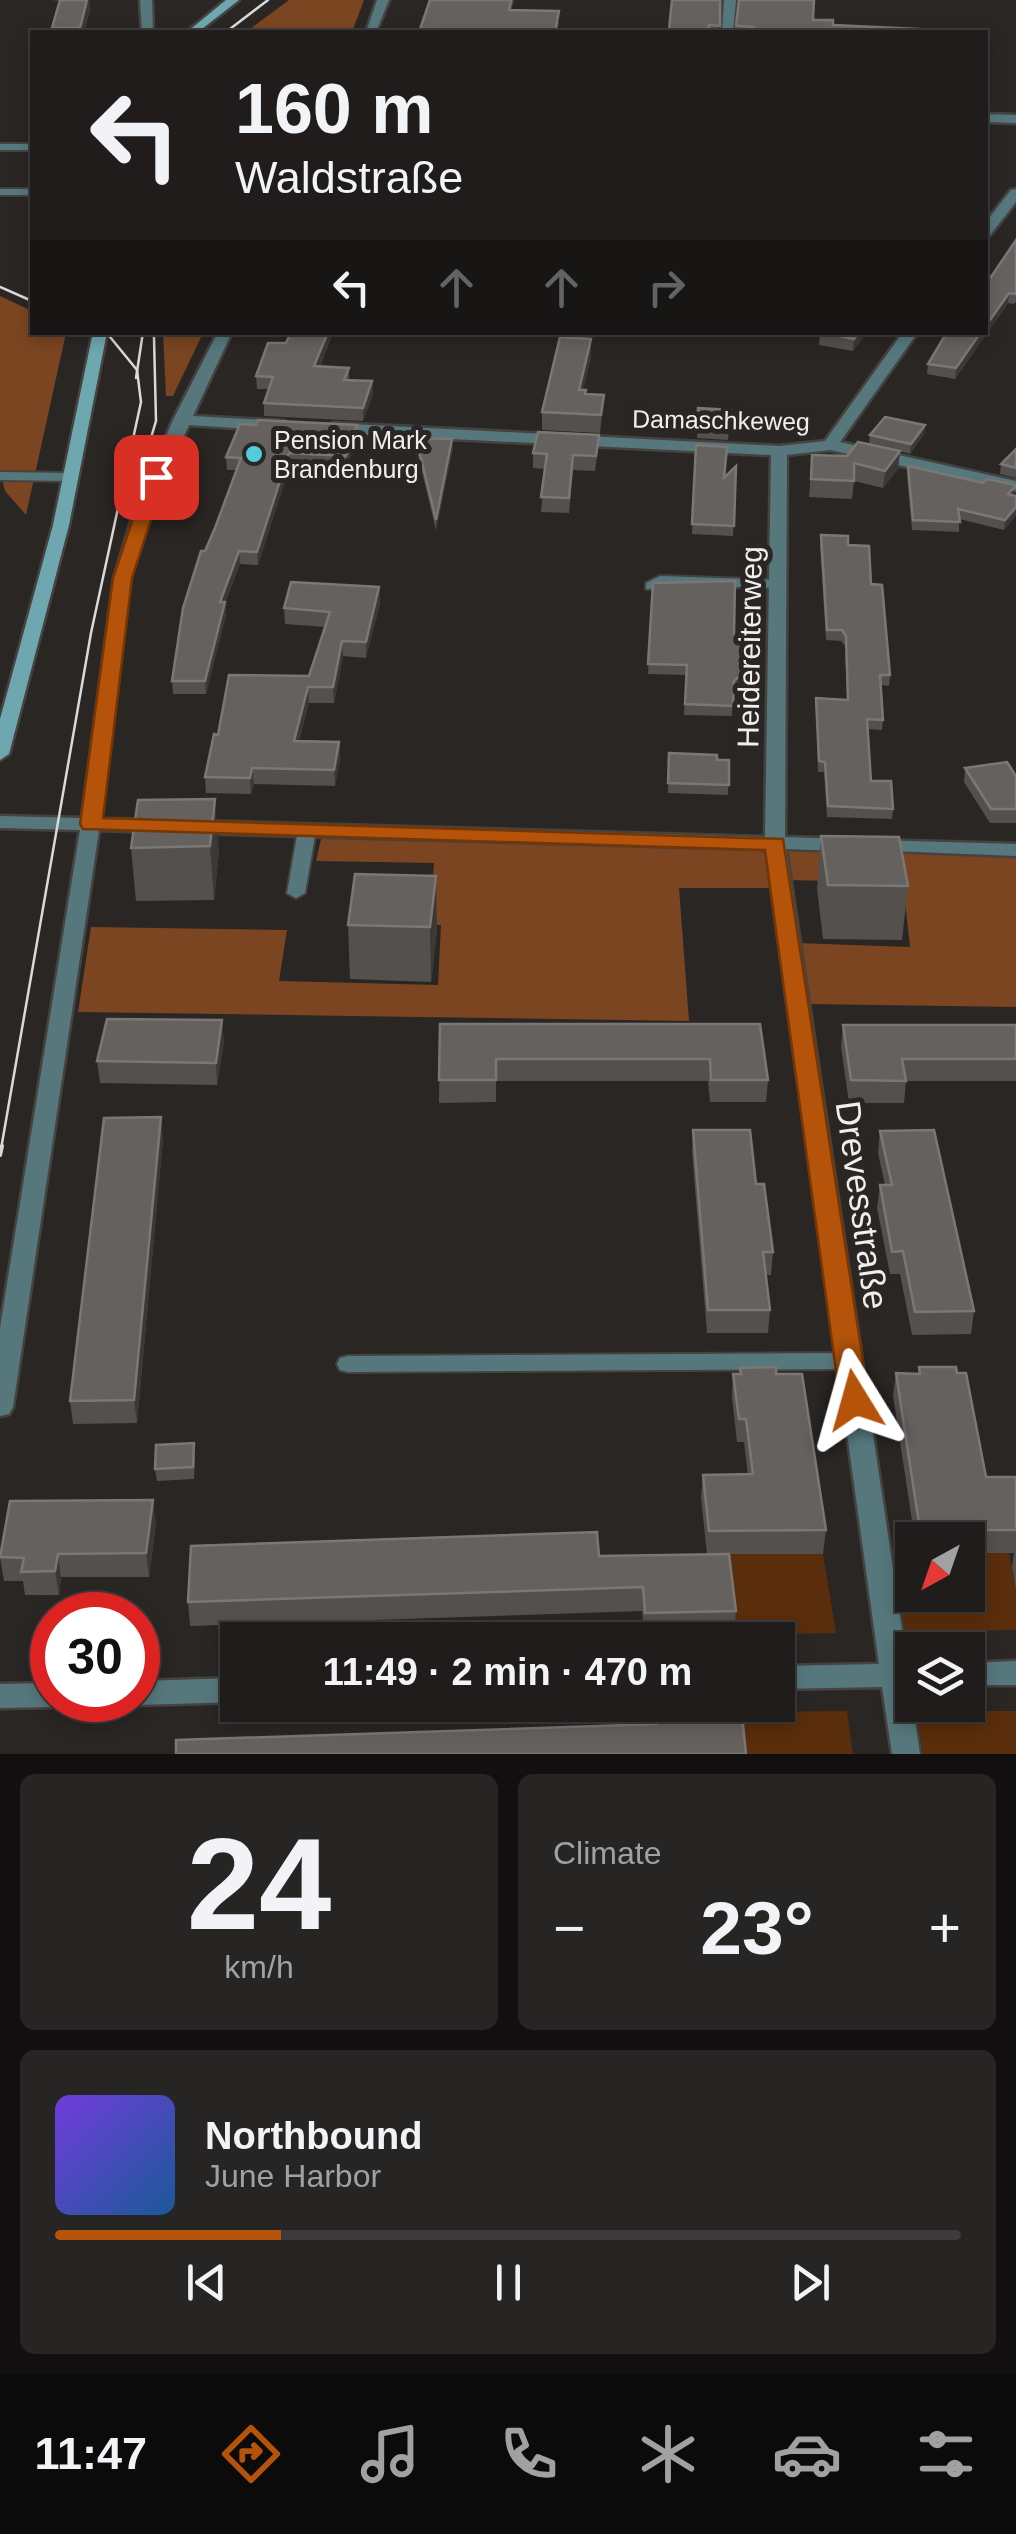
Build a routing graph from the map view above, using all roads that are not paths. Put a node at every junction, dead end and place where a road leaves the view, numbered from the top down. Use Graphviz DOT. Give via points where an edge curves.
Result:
graph roads {
  1 [pos="146,0"];
  2 [pos="233,0"];
  3 [pos="383,0"];
  4 [pos="730,0"];
  5 [pos="148,30"];
  6 [pos="195,30"];
  7 [pos="372,30"];
  8 [pos="728,30"];
  9 [pos="988,118"];
  10 [pos="1016,118"];
  11 [pos="0,147"];
  12 [pos="30,147"];
  13 [pos="0,192"];
  14 [pos="30,192"];
  15 [pos="1016,192"];
  16 [pos="988,228"];
  17 [pos="99,335"];
  18 [pos="224,335"];
  19 [pos="909,335"];
  20 [pos="181,420"];
  21 [pos="296,426"];
  22 [pos="315,428"];
  23 [pos="830,445"];
  24 [pos="779,451"];
  25 [pos="0,476"];
  26 [pos="70,476"];
  27 [pos="1016,486"];
  28 [pos="778,584"];
  29 [pos="651,586"];
  30 [pos="0,754"];
  31 [pos="0,822"];
  32 [pos="91,824"];
  33 [pos="307,830"];
  34 [pos="775,843"];
  35 [pos="1016,850"];
  36 [pos="296,893"];
  37 [pos="849,1361"];
  38 [pos="348,1364"];
  39 [pos="0,1407"];
  40 [pos="896,1632"];
  41 [pos="1016,1672"];
  42 [pos="985,1673"];
  43 [pos="895,1675"];
  44 [pos="795,1678"];
  45 [pos="220,1691"];
  46 [pos="160,1692"];
  47 [pos="30,1695"];
  48 [pos="0,1696"];
  49 [pos="905,1722"];
  50 [pos="906,1754"];
  1 -- 5 [label="street"];
  2 -- 6 [label="main road"];
  3 -- 7 [label="street"];
  4 -- 8 [label="street"];
  9 -- 10 [label="street"];
  11 -- 12 [label="lane"];
  13 -- 14 [label="lane"];
  15 -- 16 [label="street"];
  17 -- 26 [label="main road"];
  18 -- 20 [label="street"];
  19 -- 23 [label="street"];
  20 -- 21 [label="street"];
  20 -- 32 [label="street" via="122,578"];
  22 -- 24 [label="street, Damaschkeweg"];
  23 -- 24 [label="street, Damaschkeweg"];
  23 -- 27 [label="street, Damaschkeweg"];
  24 -- 28 [label="street, Heidereiterweg"];
  25 -- 26 [label="lane"];
  26 -- 30 [label="main road"];
  28 -- 29 [label="lane" via="660,580"];
  28 -- 34 [label="street, Heidereiterweg"];
  31 -- 32 [label="street"];
  32 -- 33 [label="street"];
  32 -- 39 [label="street"];
  33 -- 34 [label="street"];
  33 -- 36 [label="lane"];
  34 -- 35 [label="street"];
  34 -- 37 [label="street, Drevesstraße"];
  37 -- 38 [label="lane"];
  37 -- 40 [label="street, Drevesstraße"];
  41 -- 42 [label="street"];
  43 -- 44 [label="street"];
  45 -- 46 [label="street"];
  47 -- 48 [label="street"];
  49 -- 50 [label="street, Drevesstraße"];
}
